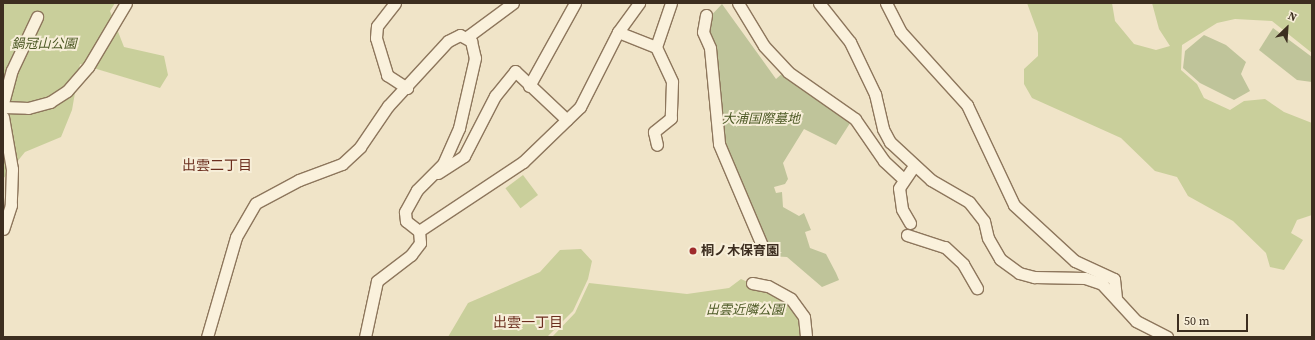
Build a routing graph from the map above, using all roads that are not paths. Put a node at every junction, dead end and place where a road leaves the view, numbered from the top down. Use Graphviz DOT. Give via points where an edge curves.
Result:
graph roads {
  1 [pos="126,3"];
  2 [pos="395,3"];
  3 [pos="513,3"];
  4 [pos="575,3"];
  5 [pos="639,3"];
  6 [pos="671,3"];
  7 [pos="738,3"];
  8 [pos="819,3"];
  9 [pos="886,3"];
  10 [pos="706,15"];
  11 [pos="37,17"];
  12 [pos="618,32"];
  13 [pos="467,37"];
  14 [pos="656,47"];
  15 [pos="529,86"];
  16 [pos="407,88"];
  17 [pos="3,103"];
  18 [pos="3,107"];
  19 [pos="3,117"];
  20 [pos="567,120"];
  21 [pos="657,145"];
  22 [pos="914,166"];
  23 [pos="434,175"];
  24 [pos="902,178"];
  25 [pos="910,222"];
  26 [pos="3,229"];
  27 [pos="419,231"];
  28 [pos="907,235"];
  29 [pos="764,250"];
  30 [pos="752,283"];
  31 [pos="977,288"];
  32 [pos="1116,297"];
  33 [pos="207,337"];
  34 [pos="365,337"];
  35 [pos="806,337"];
  36 [pos="1167,337"];
  1 -- 18 [label="street" via="88,67 67,91 50,102 28,108"];
  2 -- 16 [label="street" via="377,26 376,38 386,75"];
  3 -- 13 [label="street"];
  4 -- 15 [label="street"];
  5 -- 12 [label="street"];
  6 -- 14 [label="street"];
  7 -- 24 [label="street" via="764,46 788,72 855,119 884,162"];
  8 -- 22 [label="street" via="850,42 875,94 887,137"];
  9 -- 32 [label="street" via="900,31 967,105 1014,205 1075,261 1114,279"];
  10 -- 29 [label="street" via="702,22 710,48 712,102 720,144"];
  11 -- 17 [label="street" via="12,70"];
  12 -- 14 [label="street"];
  12 -- 20 [label="street" via="580,107"];
  13 -- 16 [label="street" via="453,36"];
  13 -- 23 [label="street" via="475,50 475,58 459,128 443,164"];
  14 -- 21 [label="street" via="672,82 671,118 654,132"];
  15 -- 20 [label="street"];
  15 -- 23 [label="street" via="515,71 496,96 460,162"];
  16 -- 33 [label="street" via="381,114 355,153 342,164 262,197 236,237"];
  19 -- 26 [label="street" via="12,169 11,205"];
  20 -- 27 [label="street" via="523,162"];
  22 -- 24 [label="street"];
  22 -- 32 [label="street" via="969,202 984,221 994,250 1008,266 1034,277 1085,278 1102,284"];
  23 -- 27 [label="street" via="417,190 404,216"];
  24 -- 25 [label="street" via="898,188 902,210"];
  27 -- 34 [label="street" via="421,236 417,250 377,281"];
  28 -- 31 [label="street" via="945,247 962,264"];
  30 -- 35 [label="street" via="768,286 791,299 804,317"];
  32 -- 36 [label="street" via="1136,321"];
}
